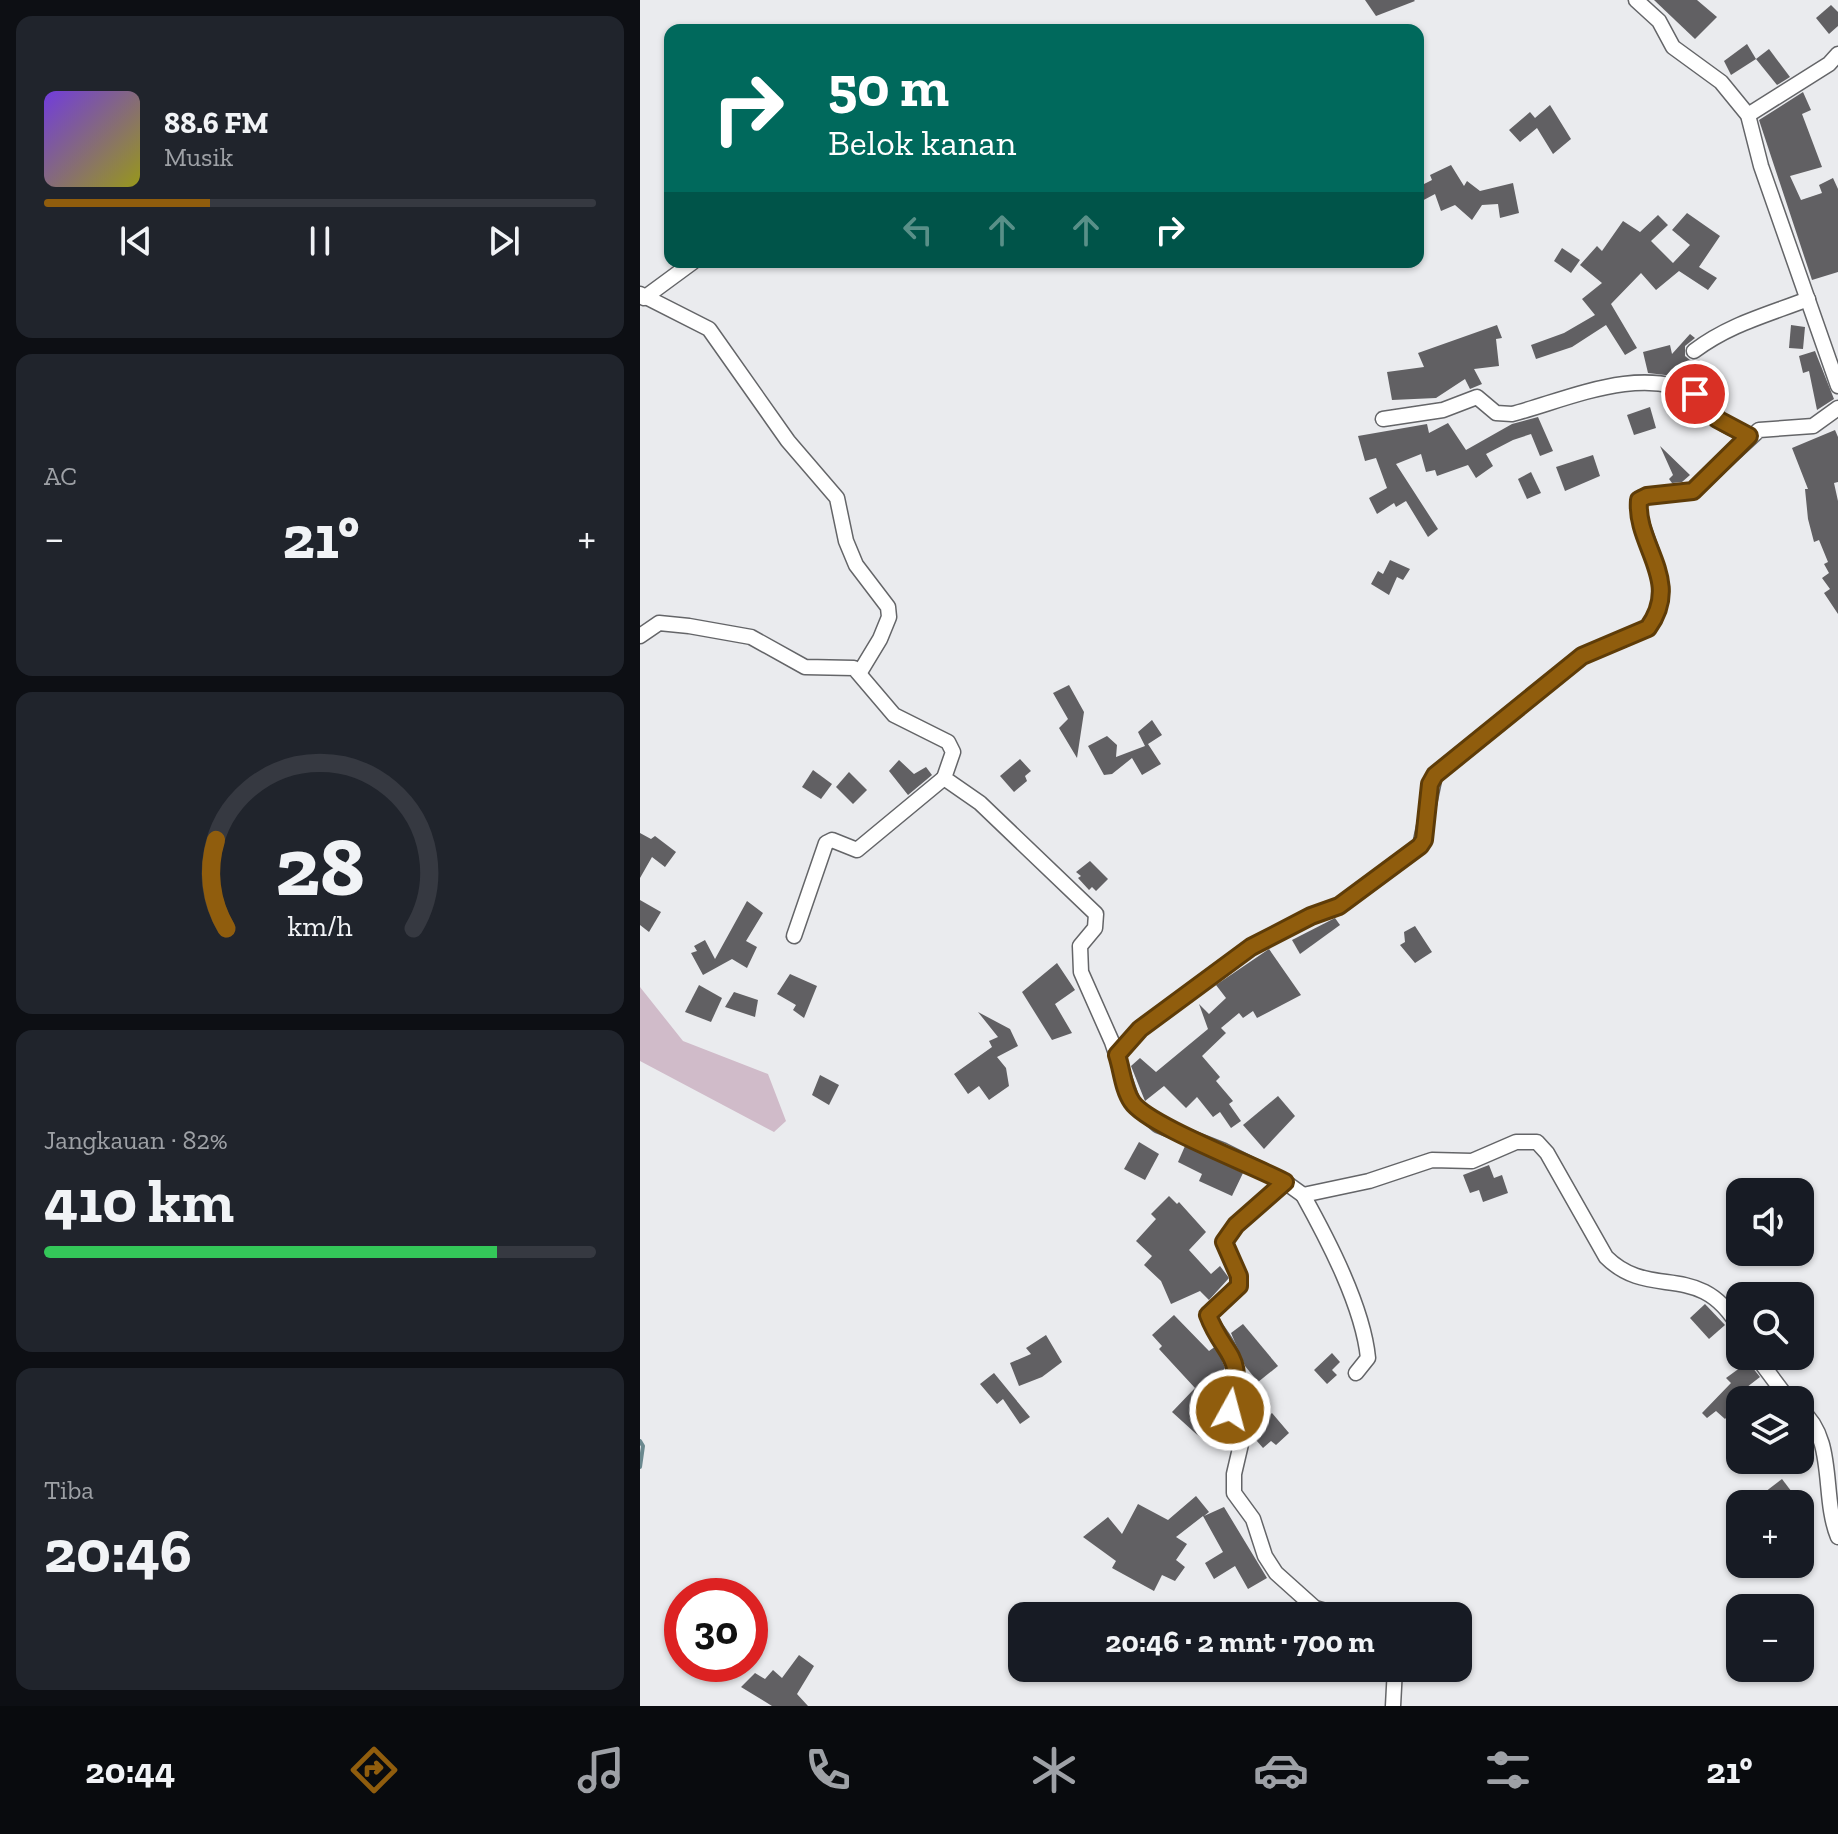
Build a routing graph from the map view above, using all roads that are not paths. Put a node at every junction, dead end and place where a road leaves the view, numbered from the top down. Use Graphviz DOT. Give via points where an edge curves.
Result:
graph roads {
  1 [pos="1636,0"];
  2 [pos="1838,54"];
  3 [pos="1748,115"];
  4 [pos="684,268"];
  5 [pos="642,296"];
  6 [pos="1808,299"];
  7 [pos="1832,342"];
  8 [pos="1694,351"];
  9 [pos="1838,386"];
  10 [pos="1838,408"];
  11 [pos="1383,419"];
  12 [pos="1749,436"];
  13 [pos="640,636"];
  14 [pos="860,672"];
  15 [pos="944,778"];
  16 [pos="794,936"];
  17 [pos="1117,1055"];
  18 [pos="1285,1182"];
  19 [pos="1303,1195"];
  20 [pos="1726,1305"];
  21 [pos="1356,1373"];
  22 [pos="1814,1424"];
  23 [pos="1838,1537"];
  24 [pos="1307,1602"];
  25 [pos="1394,1682"];
  26 [pos="1393,1706"];
  1 -- 3 [label="street" via="1659,21 1673,47 1721,82"];
  2 -- 3 [label="street"];
  3 -- 6 [label="street"];
  4 -- 5 [label="street"];
  5 -- 14 [label="street" via="709,329 788,441 837,498 856,565 888,607 880,639"];
  6 -- 7 [label="street"];
  6 -- 8 [label="street" via="1719,333"];
  7 -- 9 [label="street"];
  10 -- 12 [label="street" via="1813,426 1767,427"];
  11 -- 12 [label="street" via="1443,410 1477,397 1496,413 1512,414 1643,381 1695,394 1710,404 1717,419"];
  12 -- 17 [label="street" via="1693,491 1639,500 1661,582 1660,604 1648,628 1582,656 1435,775 1420,846 1339,906 1251,947 1140,1029"];
  13 -- 14 [label="street" via="659,623 689,626 751,637 805,667 843,666"];
  14 -- 15 [label="street" via="894,715 952,746"];
  15 -- 16 [label="street" via="857,850 832,840 826,843"];
  15 -- 17 [label="street" via="980,803 1096,914 1095,928 1080,946 1081,972"];
  17 -- 18 [label="street" via="1133,1104 1158,1125"];
  18 -- 19 [label="street"];
  18 -- 24 [label="street" via="1224,1242 1239,1286 1208,1315 1232,1352 1236,1387 1224,1419 1241,1444 1234,1493 1253,1519 1265,1556"];
  19 -- 20 [label="street" via="1432,1160 1472,1161 1516,1142 1537,1142 1617,1268 1715,1295"];
  19 -- 21 [label="street" via="1354,1305 1367,1347 1368,1358"];
  22 -- 23 [label="street" via="1822,1442"];
  25 -- 26 [label="street"];
}
